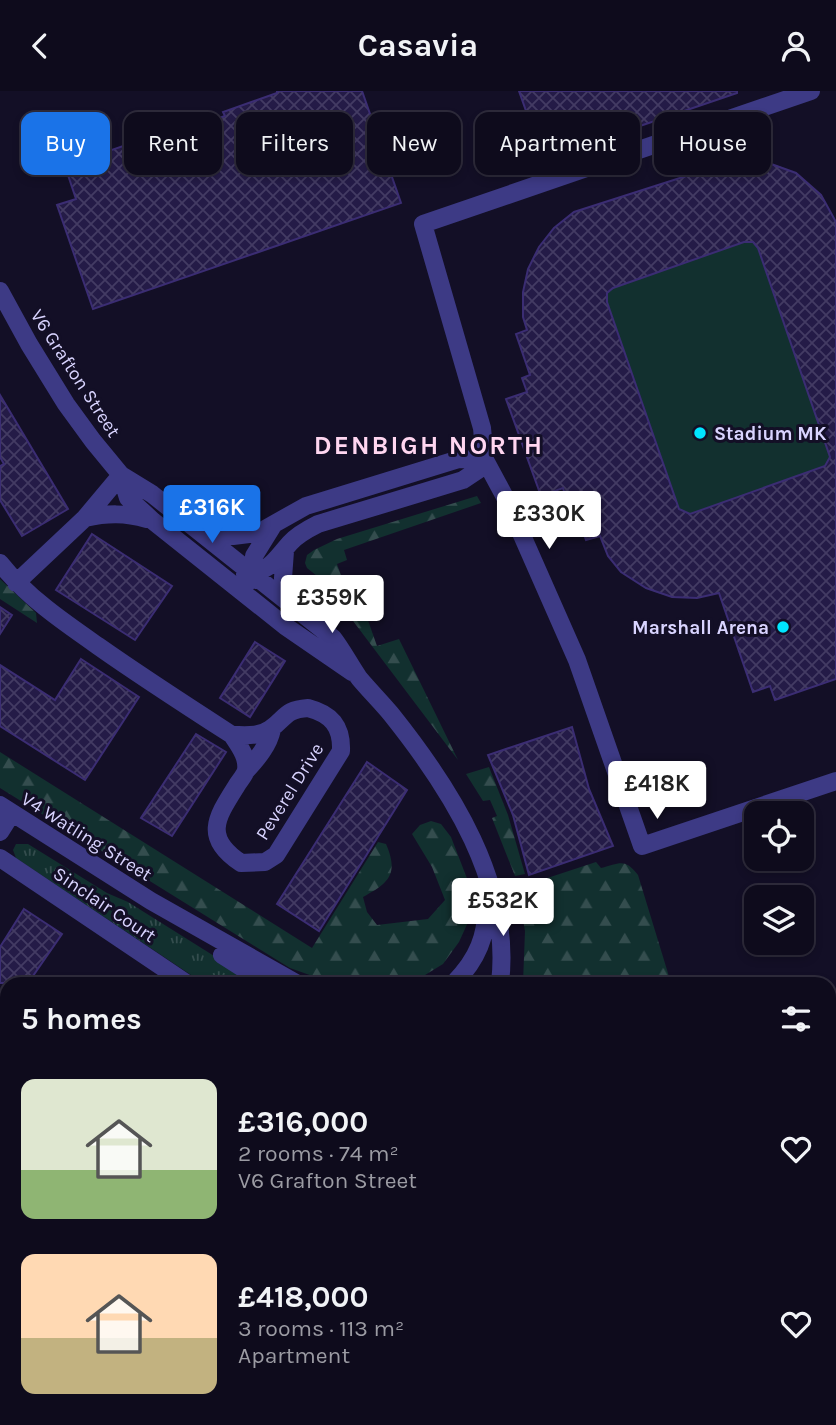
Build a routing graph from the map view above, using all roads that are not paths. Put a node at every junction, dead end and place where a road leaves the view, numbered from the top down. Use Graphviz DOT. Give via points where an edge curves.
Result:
graph roads {
  1 [pos="811,91"];
  2 [pos="0,291"];
  3 [pos="485,460"];
  4 [pos="121,475"];
  5 [pos="86,518"];
  6 [pos="153,521"];
  7 [pos="273,526"];
  8 [pos="202,533"];
  9 [pos="285,551"];
  10 [pos="0,563"];
  11 [pos="214,571"];
  12 [pos="252,573"];
  13 [pos="16,583"];
  14 [pos="289,602"];
  15 [pos="285,626"];
  16 [pos="358,676"];
  17 [pos="272,729"];
  18 [pos="232,735"];
  19 [pos="246,771"];
  20 [pos="836,781"];
  21 [pos="6,809"];
  22 [pos="0,832"];
  23 [pos="0,858"];
  24 [pos="484,869"];
  25 [pos="151,901"];
  26 [pos="177,977"];
  27 [pos="257,977"];
  28 [pos="285,977"];
  29 [pos="459,977"];
  30 [pos="501,977"];
  1 -- 3 [label="street" via="423,224 482,428"];
  2 -- 4 [label="street, V6 Grafton Street" via="66,404"];
  3 -- 7 [label="street" via="459,459 306,506"];
  3 -- 9 [label="street" via="463,479 318,524 303,531"];
  3 -- 20 [label="street" via="577,660 642,846"];
  4 -- 5 [label="street"];
  4 -- 6 [label="street, V6 Grafton Street" via="128,498"];
  4 -- 8 [label="street, V6 Grafton Street"];
  5 -- 6 [label="street" via="126,513"];
  5 -- 13 [label="street"];
  6 -- 11 [label="street, V6 Grafton Street"];
  7 -- 8 [label="street" via="258,533"];
  7 -- 12 [label="street" via="254,556"];
  8 -- 12 [label="street, V6 Grafton Street"];
  9 -- 12 [label="street" via="272,565"];
  9 -- 14 [label="street"];
  10 -- 13 [label="street"];
  11 -- 12 [label="street"];
  11 -- 15 [label="street, V6 Grafton Street"];
  12 -- 14 [label="street, V6 Grafton Street"];
  12 -- 15 [label="street" via="258,592"];
  13 -- 18 [label="street" via="166,694"];
  14 -- 16 [label="street, V6 Grafton Street" via="332,638"];
  15 -- 16 [label="street, V6 Grafton Street"];
  16 -- 24 [label="street, V6 Grafton Street" via="434,771"];
  17 -- 18 [label="street, Peverel Drive" via="253,736"];
  17 -- 19 [label="street, Peverel Drive" via="257,760"];
  17 -- 19 [label="street, Peverel Drive" via="283,716 308,708 331,717 338,727 341,751 276,855 265,862 242,863 217,836 217,816"];
  18 -- 19 [label="street" via="245,755"];
  21 -- 22 [label="street"];
  21 -- 25 [label="street, V4 Watling Street"];
  23 -- 26 [label="street, Sinclair Court"];
  24 -- 29 [label="street, V6 Grafton Street" via="487,920 480,950"];
  24 -- 30 [label="street, V6 Grafton Street" via="500,932"];
  25 -- 27 [label="street, V4 Watling Street"];
  25 -- 28 [label="street, V4 Watling Street"];
}
